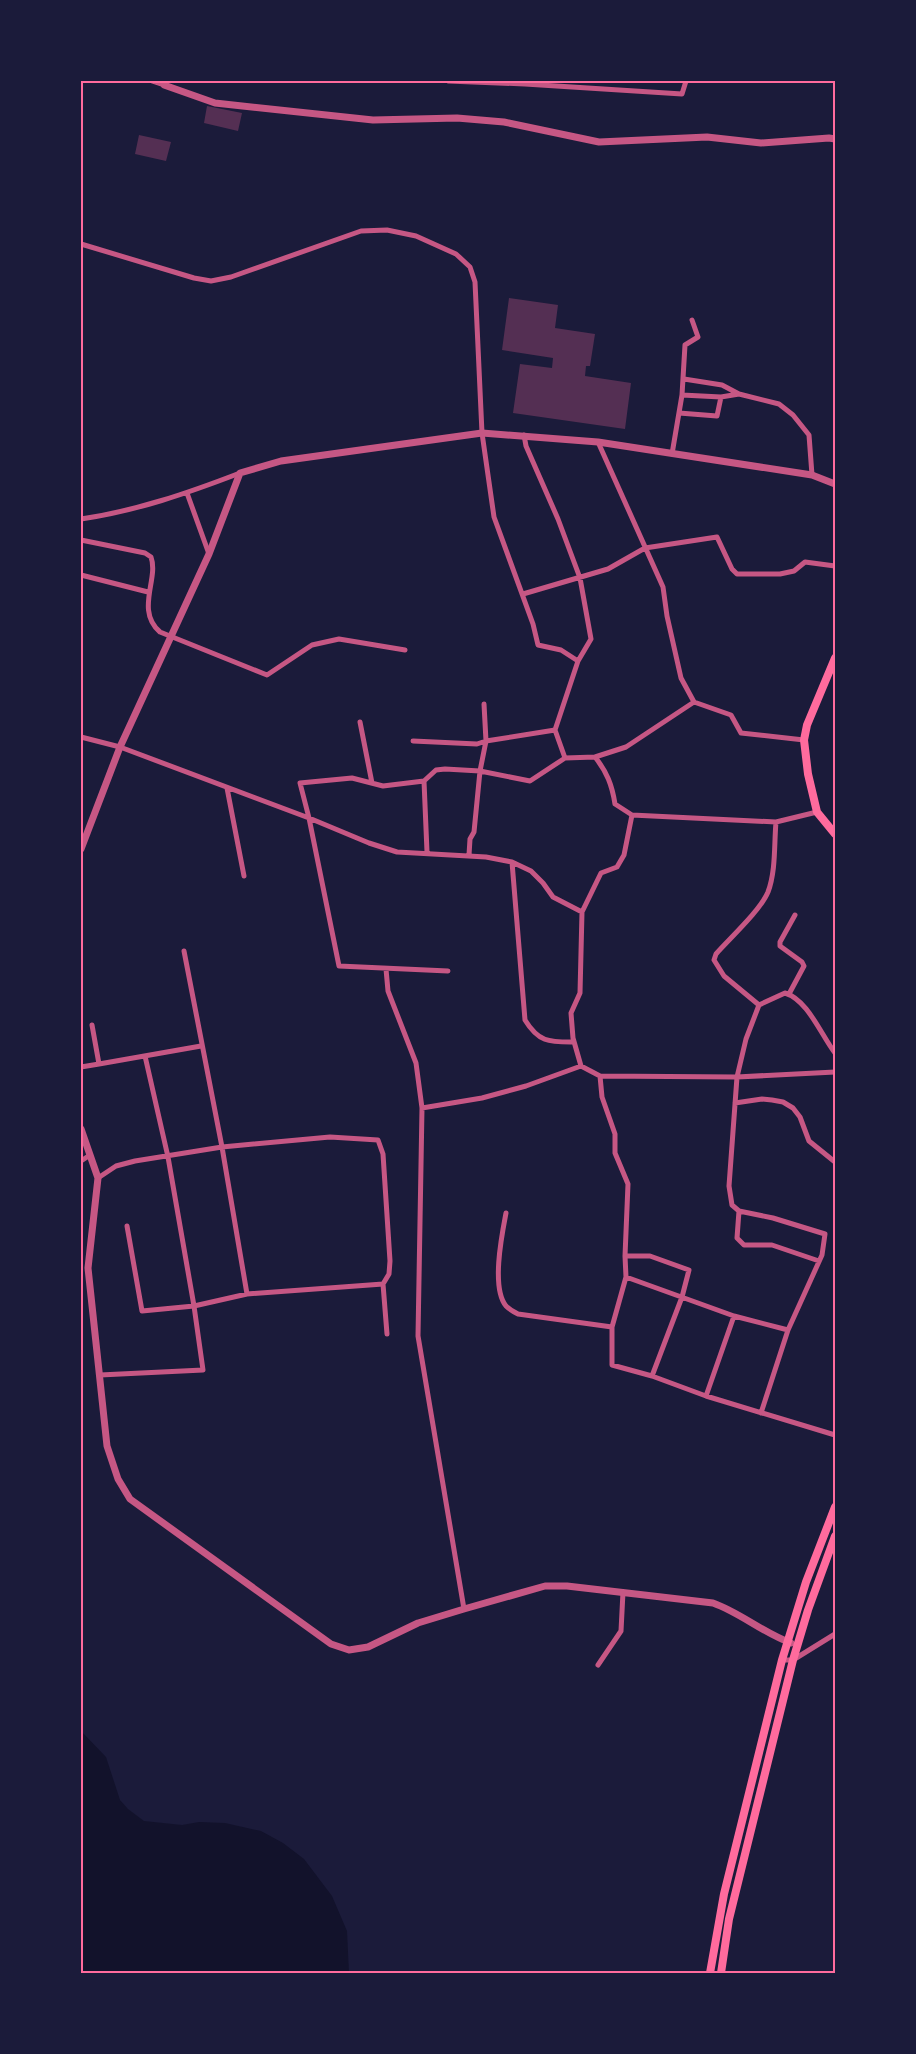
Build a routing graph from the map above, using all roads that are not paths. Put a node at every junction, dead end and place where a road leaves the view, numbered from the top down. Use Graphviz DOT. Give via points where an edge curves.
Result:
graph roads {
  1 [pos="152,81"];
  2 [pos="448,81"];
  3 [pos="686,81"];
  4 [pos="163,83"];
  5 [pos="835,139"];
  6 [pos="81,244"];
  7 [pos="692,320"];
  8 [pos="684,379"];
  9 [pos="739,394"];
  10 [pos="682,395"];
  11 [pos="721,397"];
  12 [pos="679,413"];
  13 [pos="482,433"];
  14 [pos="524,435"];
  15 [pos="598,442"];
  16 [pos="672,454"];
  17 [pos="240,473"];
  18 [pos="812,475"];
  19 [pos="835,484"];
  20 [pos="188,493"];
  21 [pos="81,519"];
  22 [pos="81,540"];
  23 [pos="645,548"];
  24 [pos="209,554"];
  25 [pos="835,566"];
  26 [pos="81,575"];
  27 [pos="580,578"];
  28 [pos="148,592"];
  29 [pos="523,594"];
  30 [pos="171,637"];
  31 [pos="405,650"];
  32 [pos="835,658"];
  33 [pos="578,661"];
  34 [pos="694,702"];
  35 [pos="484,704"];
  36 [pos="360,722"];
  37 [pos="555,730"];
  38 [pos="81,737"];
  39 [pos="804,740"];
  40 [pos="413,741"];
  41 [pos="486,741"];
  42 [pos="120,747"];
  43 [pos="596,757"];
  44 [pos="565,758"];
  45 [pos="480,771"];
  46 [pos="424,781"];
  47 [pos="372,783"];
  48 [pos="227,788"];
  49 [pos="818,812"];
  50 [pos="632,815"];
  51 [pos="309,818"];
  52 [pos="776,822"];
  53 [pos="835,834"];
  54 [pos="81,849"];
  55 [pos="427,852"];
  56 [pos="469,855"];
  57 [pos="512,862"];
  58 [pos="244,876"];
  59 [pos="582,912"];
  60 [pos="795,915"];
  61 [pos="184,951"];
  62 [pos="386,969"];
  63 [pos="448,971"];
  64 [pos="789,994"];
  65 [pos="759,1005"];
  66 [pos="92,1025"];
  67 [pos="574,1042"];
  68 [pos="201,1046"];
  69 [pos="835,1053"];
  70 [pos="145,1056"];
  71 [pos="99,1064"];
  72 [pos="580,1066"];
  73 [pos="81,1067"];
  74 [pos="835,1072"];
  75 [pos="600,1076"];
  76 [pos="737,1077"];
  77 [pos="735,1103"];
  78 [pos="422,1108"];
  79 [pos="81,1129"];
  80 [pos="222,1147"];
  81 [pos="90,1155"];
  82 [pos="168,1157"];
  83 [pos="81,1161"];
  84 [pos="835,1162"];
  85 [pos="98,1178"];
  86 [pos="739,1211"];
  87 [pos="506,1213"];
  88 [pos="127,1226"];
  89 [pos="625,1256"];
  90 [pos="819,1261"];
  91 [pos="626,1277"];
  92 [pos="383,1284"];
  93 [pos="247,1294"];
  94 [pos="682,1297"];
  95 [pos="194,1306"];
  96 [pos="734,1316"];
  97 [pos="612,1327"];
  98 [pos="788,1330"];
  99 [pos="387,1334"];
  100 [pos="100,1375"];
  101 [pos="652,1376"];
  102 [pos="706,1396"];
  103 [pos="761,1413"];
  104 [pos="835,1435"];
  105 [pos="835,1507"];
  106 [pos="835,1536"];
  107 [pos="623,1592"];
  108 [pos="464,1609"];
  109 [pos="835,1634"];
  110 [pos="787,1641"];
  111 [pos="797,1645"];
  112 [pos="782,1660"];
  113 [pos="793,1660"];
  114 [pos="598,1665"];
  115 [pos="710,1973"];
  116 [pos="721,1973"];
  1 -- 4 [label="street"];
  2 -- 3 [label="street" via="682,94"];
  4 -- 5 [label="street" via="215,104 373,120 457,118 504,122 598,142 707,137 761,143"];
  6 -- 13 [label="street" via="211,280 231,277 361,231 387,230 416,236 456,254 470,267 475,282"];
  7 -- 8 [label="street" via="699,337 685,345"];
  8 -- 9 [label="street" via="722,385"];
  8 -- 10 [label="street"];
  9 -- 11 [label="street"];
  9 -- 18 [label="street" via="779,404 793,415 808,435"];
  10 -- 11 [label="street"];
  10 -- 12 [label="street"];
  11 -- 12 [label="street" via="717,416"];
  12 -- 16 [label="street"];
  13 -- 14 [label="street"];
  13 -- 17 [label="street" via="281,461"];
  13 -- 29 [label="street" via="494,517"];
  14 -- 15 [label="street"];
  14 -- 27 [label="street"];
  15 -- 16 [label="street"];
  15 -- 23 [label="street"];
  16 -- 18 [label="street"];
  17 -- 20 [label="street"];
  17 -- 24 [label="street"];
  18 -- 19 [label="street"];
  20 -- 21 [label="street" via="116,514"];
  20 -- 24 [label="street"];
  22 -- 28 [label="street" via="151,557"];
  23 -- 25 [label="street" via="717,537 737,574 794,571 805,562"];
  23 -- 27 [label="street" via="608,569"];
  23 -- 34 [label="street" via="663,587 681,678"];
  24 -- 30 [label="street"];
  26 -- 28 [label="street"];
  27 -- 29 [label="street"];
  27 -- 33 [label="street" via="591,639"];
  28 -- 30 [label="street" via="152,626"];
  29 -- 33 [label="street" via="538,645 561,650"];
  30 -- 31 [label="street" via="267,675 312,645 339,639"];
  30 -- 42 [label="street"];
  32 -- 39 [label="main road"];
  33 -- 37 [label="street"];
  34 -- 39 [label="street" via="731,715 741,733"];
  34 -- 43 [label="street" via="626,747"];
  35 -- 41 [label="street"];
  36 -- 47 [label="street"];
  37 -- 41 [label="street"];
  37 -- 44 [label="street"];
  38 -- 42 [label="street"];
  39 -- 49 [label="main road"];
  40 -- 41 [label="street"];
  41 -- 45 [label="street"];
  42 -- 48 [label="street"];
  42 -- 54 [label="street"];
  43 -- 44 [label="street"];
  43 -- 50 [label="street" via="612,783 615,804"];
  44 -- 45 [label="street" via="530,781"];
  45 -- 46 [label="street" via="436,770"];
  45 -- 56 [label="street"];
  46 -- 47 [label="street" via="383,786"];
  46 -- 55 [label="street"];
  47 -- 51 [label="street" via="352,778 300,783"];
  48 -- 51 [label="street"];
  48 -- 58 [label="street"];
  49 -- 52 [label="street"];
  49 -- 53 [label="main road"];
  50 -- 52 [label="street"];
  50 -- 59 [label="street" via="624,855 617,867 601,873"];
  51 -- 55 [label="street" via="397,852"];
  51 -- 62 [label="street" via="339,966"];
  52 -- 65 [label="street" via="771,881 766,895 714,960 724,975"];
  55 -- 56 [label="street"];
  56 -- 57 [label="street"];
  57 -- 59 [label="street" via="531,871 553,897"];
  57 -- 67 [label="street" via="525,1020 533,1033 543,1039"];
  59 -- 67 [label="street" via="580,993 571,1013"];
  60 -- 64 [label="street" via="780,942 804,966"];
  61 -- 68 [label="street"];
  62 -- 63 [label="street"];
  62 -- 78 [label="street" via="388,991 416,1063"];
  64 -- 65 [label="street"];
  64 -- 69 [label="street" via="816,1022"];
  65 -- 76 [label="street"];
  66 -- 71 [label="street"];
  67 -- 72 [label="street"];
  68 -- 70 [label="street"];
  68 -- 80 [label="street"];
  70 -- 71 [label="street"];
  70 -- 82 [label="street"];
  71 -- 73 [label="street"];
  72 -- 75 [label="street"];
  72 -- 78 [label="street" via="482,1098"];
  74 -- 76 [label="street"];
  75 -- 76 [label="street"];
  75 -- 89 [label="street" via="602,1097 615,1134 615,1153 628,1184"];
  76 -- 77 [label="street"];
  77 -- 84 [label="street" via="762,1099 783,1102 800,1117 809,1142"];
  77 -- 86 [label="street" via="729,1186 732,1205"];
  78 -- 108 [label="street" via="418,1336"];
  79 -- 81 [label="street"];
  80 -- 82 [label="street"];
  80 -- 92 [label="street" via="330,1137 378,1140 383,1154 390,1261"];
  80 -- 93 [label="street"];
  81 -- 83 [label="street"];
  81 -- 85 [label="street"];
  82 -- 85 [label="street" via="116,1166"];
  82 -- 95 [label="street"];
  85 -- 100 [label="street" via="88,1268"];
  86 -- 90 [label="street" via="737,1238 744,1245 772,1245"];
  86 -- 90 [label="street" via="825,1234"];
  87 -- 97 [label="street" via="499,1248 500,1288 506,1305 518,1314"];
  88 -- 95 [label="street" via="142,1311"];
  89 -- 91 [label="street"];
  89 -- 94 [label="street" via="650,1256 689,1270"];
  90 -- 98 [label="street"];
  91 -- 94 [label="street"];
  91 -- 97 [label="street"];
  92 -- 93 [label="street"];
  92 -- 99 [label="street"];
  93 -- 95 [label="street"];
  94 -- 96 [label="street"];
  94 -- 101 [label="street"];
  95 -- 100 [label="street" via="203,1370"];
  96 -- 98 [label="street"];
  96 -- 102 [label="street"];
  97 -- 101 [label="street" via="612,1365"];
  98 -- 103 [label="street"];
  100 -- 108 [label="street" via="107,1446 118,1479 130,1499 331,1644 349,1650 368,1647 418,1623"];
  101 -- 102 [label="street"];
  102 -- 103 [label="street"];
  103 -- 104 [label="street"];
  105 -- 110 [label="main road"];
  106 -- 111 [label="main road"];
  107 -- 108 [label="street" via="545,1586"];
  107 -- 110 [label="street" via="713,1604 736,1612"];
  107 -- 114 [label="street" via="621,1631"];
  109 -- 113 [label="street"];
  110 -- 111 [label="street"];
  110 -- 112 [label="main road"];
  111 -- 113 [label="main road"];
  112 -- 113 [label="street"];
  112 -- 115 [label="main road" via="717,1926"];
  113 -- 116 [label="main road" via="729,1919"];
}
